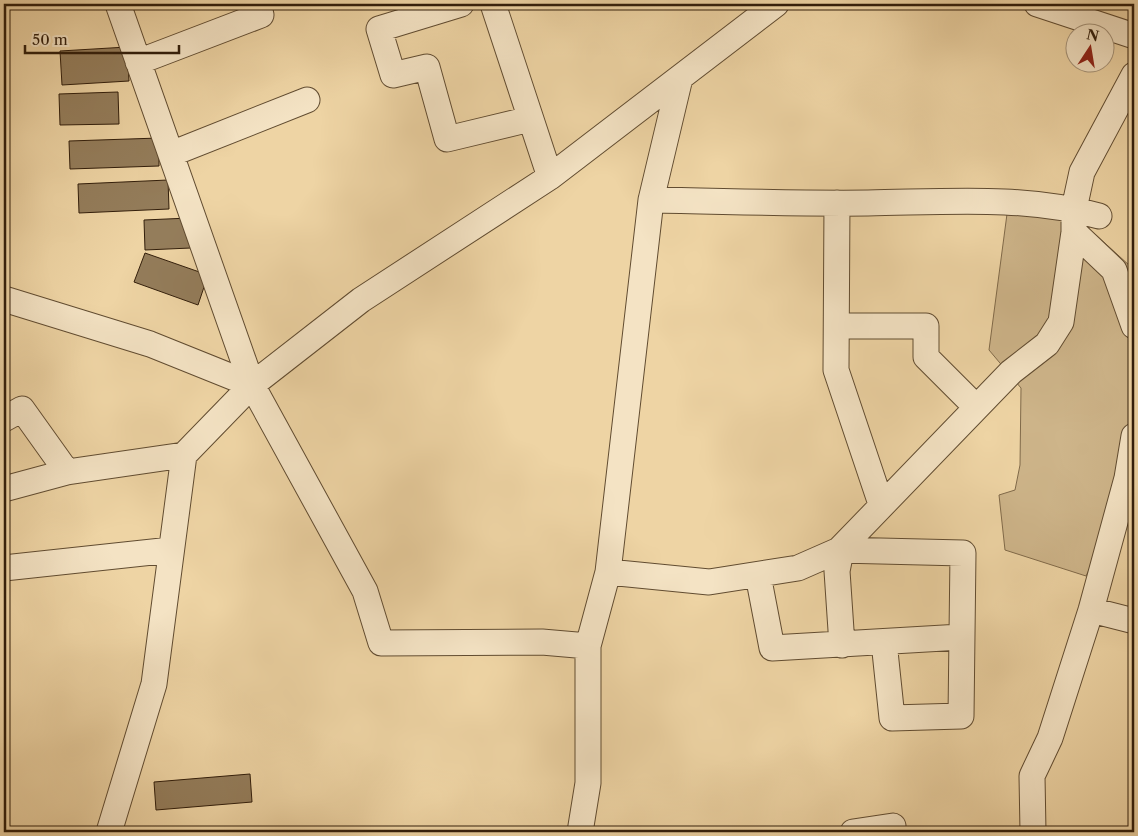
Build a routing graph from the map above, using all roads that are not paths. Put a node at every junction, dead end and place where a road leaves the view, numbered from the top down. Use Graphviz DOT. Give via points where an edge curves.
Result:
graph roads {
  1 [pos="118,4"];
  2 [pos="262,4"];
  3 [pos="461,4"];
  4 [pos="493,4"];
  5 [pos="776,4"];
  6 [pos="1037,4"];
  7 [pos="1134,36"];
  8 [pos="138,62"];
  9 [pos="1134,75"];
  10 [pos="680,78"];
  11 [pos="307,100"];
  12 [pos="530,119"];
  13 [pos="171,154"];
  14 [pos="550,177"];
  15 [pos="651,200"];
  16 [pos="837,203"];
  17 [pos="1099,216"];
  18 [pos="1074,220"];
  19 [pos="4,300"];
  20 [pos="837,326"];
  21 [pos="1134,326"];
  22 [pos="252,385"];
  23 [pos="976,407"];
  24 [pos="4,419"];
  25 [pos="1134,436"];
  26 [pos="184,455"];
  27 [pos="67,472"];
  28 [pos="4,489"];
  29 [pos="881,504"];
  30 [pos="172,550"];
  31 [pos="839,550"];
  32 [pos="4,568"];
  33 [pos="608,572"];
  34 [pos="758,574"];
  35 [pos="1092,610"];
  36 [pos="1134,621"];
  37 [pos="961,636"];
  38 [pos="884,642"];
  39 [pos="842,645"];
  40 [pos="588,646"];
  41 [pos="109,832"];
  42 [pos="580,832"];
  43 [pos="853,832"];
  44 [pos="893,832"];
  45 [pos="1033,832"];
  1 -- 8 [label="street"];
  2 -- 8 [label="street" via="258,5 261,15"];
  3 -- 12 [label="street" via="379,29 393,75 427,66 447,139"];
  4 -- 12 [label="street"];
  5 -- 10 [label="street"];
  6 -- 7 [label="street"];
  8 -- 13 [label="street"];
  9 -- 18 [label="street" via="1082,172"];
  10 -- 14 [label="street"];
  10 -- 15 [label="street"];
  11 -- 13 [label="street"];
  12 -- 14 [label="street"];
  13 -- 22 [label="street"];
  14 -- 22 [label="street" via="361,300"];
  15 -- 16 [label="street"];
  15 -- 33 [label="street"];
  16 -- 18 [label="street" via="1009,202"];
  16 -- 20 [label="street"];
  17 -- 18 [label="street"];
  18 -- 21 [label="street" via="1114,270"];
  18 -- 23 [label="street" via="1061,322 1048,344 1010,372"];
  19 -- 22 [label="street" via="150,344"];
  20 -- 23 [label="street" via="926,326 926,357"];
  20 -- 29 [label="street" via="836,370"];
  22 -- 26 [label="street"];
  22 -- 40 [label="street" via="365,591 380,643 542,642"];
  23 -- 29 [label="street"];
  24 -- 27 [label="street" via="22,409"];
  25 -- 35 [label="street" via="1127,478"];
  26 -- 27 [label="street"];
  26 -- 30 [label="street"];
  27 -- 28 [label="street"];
  29 -- 31 [label="street"];
  30 -- 32 [label="street"];
  30 -- 41 [label="street" via="154,684"];
  31 -- 34 [label="street" via="798,568"];
  31 -- 37 [label="street" via="963,553"];
  31 -- 39 [label="street" via="837,571"];
  33 -- 34 [label="street" via="709,582"];
  33 -- 40 [label="street"];
  34 -- 39 [label="street" via="772,648"];
  35 -- 36 [label="street"];
  35 -- 45 [label="street" via="1050,738 1032,776"];
  37 -- 38 [label="street"];
  37 -- 38 [label="street" via="961,716 892,718"];
  38 -- 39 [label="street"];
  40 -- 42 [label="street" via="588,783"];
  43 -- 44 [label="street" via="893,826"];
}
